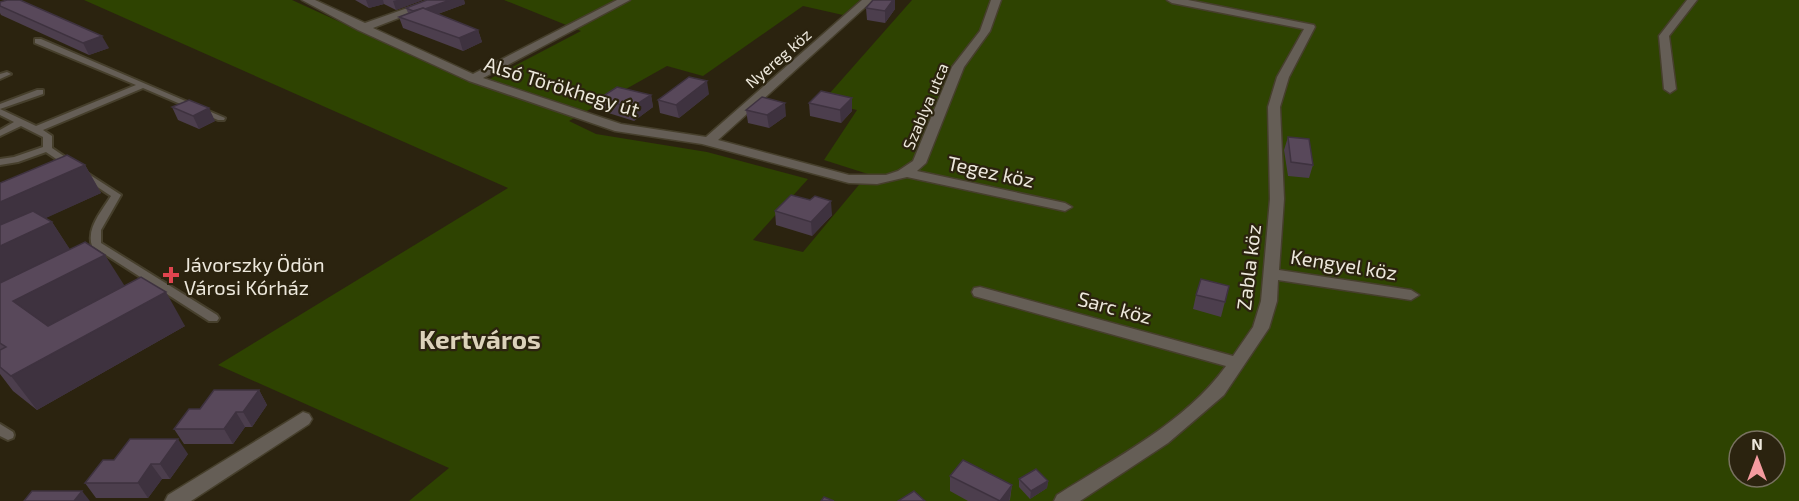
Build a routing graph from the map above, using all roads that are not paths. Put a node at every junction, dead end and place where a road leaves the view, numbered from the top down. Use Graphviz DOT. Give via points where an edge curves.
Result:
graph roads {
  1 [pos="307,0"];
  2 [pos="440,0"];
  3 [pos="625,0"];
  4 [pos="868,0"];
  5 [pos="996,0"];
  6 [pos="1172,0"];
  7 [pos="1692,0"];
  8 [pos="362,28"];
  9 [pos="38,41"];
  10 [pos="473,79"];
  11 [pos="143,86"];
  12 [pos="1670,89"];
  13 [pos="40,92"];
  14 [pos="0,107"];
  15 [pos="0,112"];
  16 [pos="221,118"];
  17 [pos="20,123"];
  18 [pos="35,130"];
  19 [pos="0,133"];
  20 [pos="709,141"];
  21 [pos="47,149"];
  22 [pos="0,162"];
  23 [pos="919,163"];
  24 [pos="908,173"];
  25 [pos="1065,207"];
  26 [pos="1271,274"];
  27 [pos="980,292"];
  28 [pos="1411,295"];
  29 [pos="213,318"];
  30 [pos="1238,363"];
  31 [pos="303,419"];
  32 [pos="175,501"];
  33 [pos="1064,501"];
  1 -- 8 [label="street, Alsó Törökhegy út"];
  2 -- 8 [label="street"];
  3 -- 10 [label="street"];
  4 -- 20 [label="street, Nyereg köz"];
  5 -- 23 [label="street, Szablya utca" via="985,31 958,67"];
  6 -- 26 [label="street, Zabla köz" via="1310,27 1283,77 1274,106 1277,199"];
  7 -- 12 [label="street" via="1664,36"];
  8 -- 10 [label="street, Alsó Törökhegy út"];
  9 -- 11 [label="lane"];
  10 -- 20 [label="street, Alsó Törökhegy út" via="619,128"];
  11 -- 16 [label="lane"];
  11 -- 18 [label="lane"];
  13 -- 14 [label="lane"];
  15 -- 17 [label="lane"];
  17 -- 18 [label="lane"];
  17 -- 19 [label="lane"];
  18 -- 21 [label="lane" via="48,136"];
  20 -- 24 [label="street, Alsó Törökhegy út" via="849,179 870,182"];
  21 -- 22 [label="lane"];
  21 -- 29 [label="lane" via="74,173 116,195 96,230 96,244"];
  23 -- 24 [label="street, Alsó Törökhegy út"];
  24 -- 25 [label="street, Tegez köz"];
  26 -- 28 [label="street, Kengyel köz"];
  26 -- 30 [label="street, Zabla köz" via="1261,328"];
  27 -- 30 [label="street, Sarc köz"];
  30 -- 33 [label="street, Zabla köz" via="1218,390 1161,438"];
  31 -- 32 [label="street"];
}
